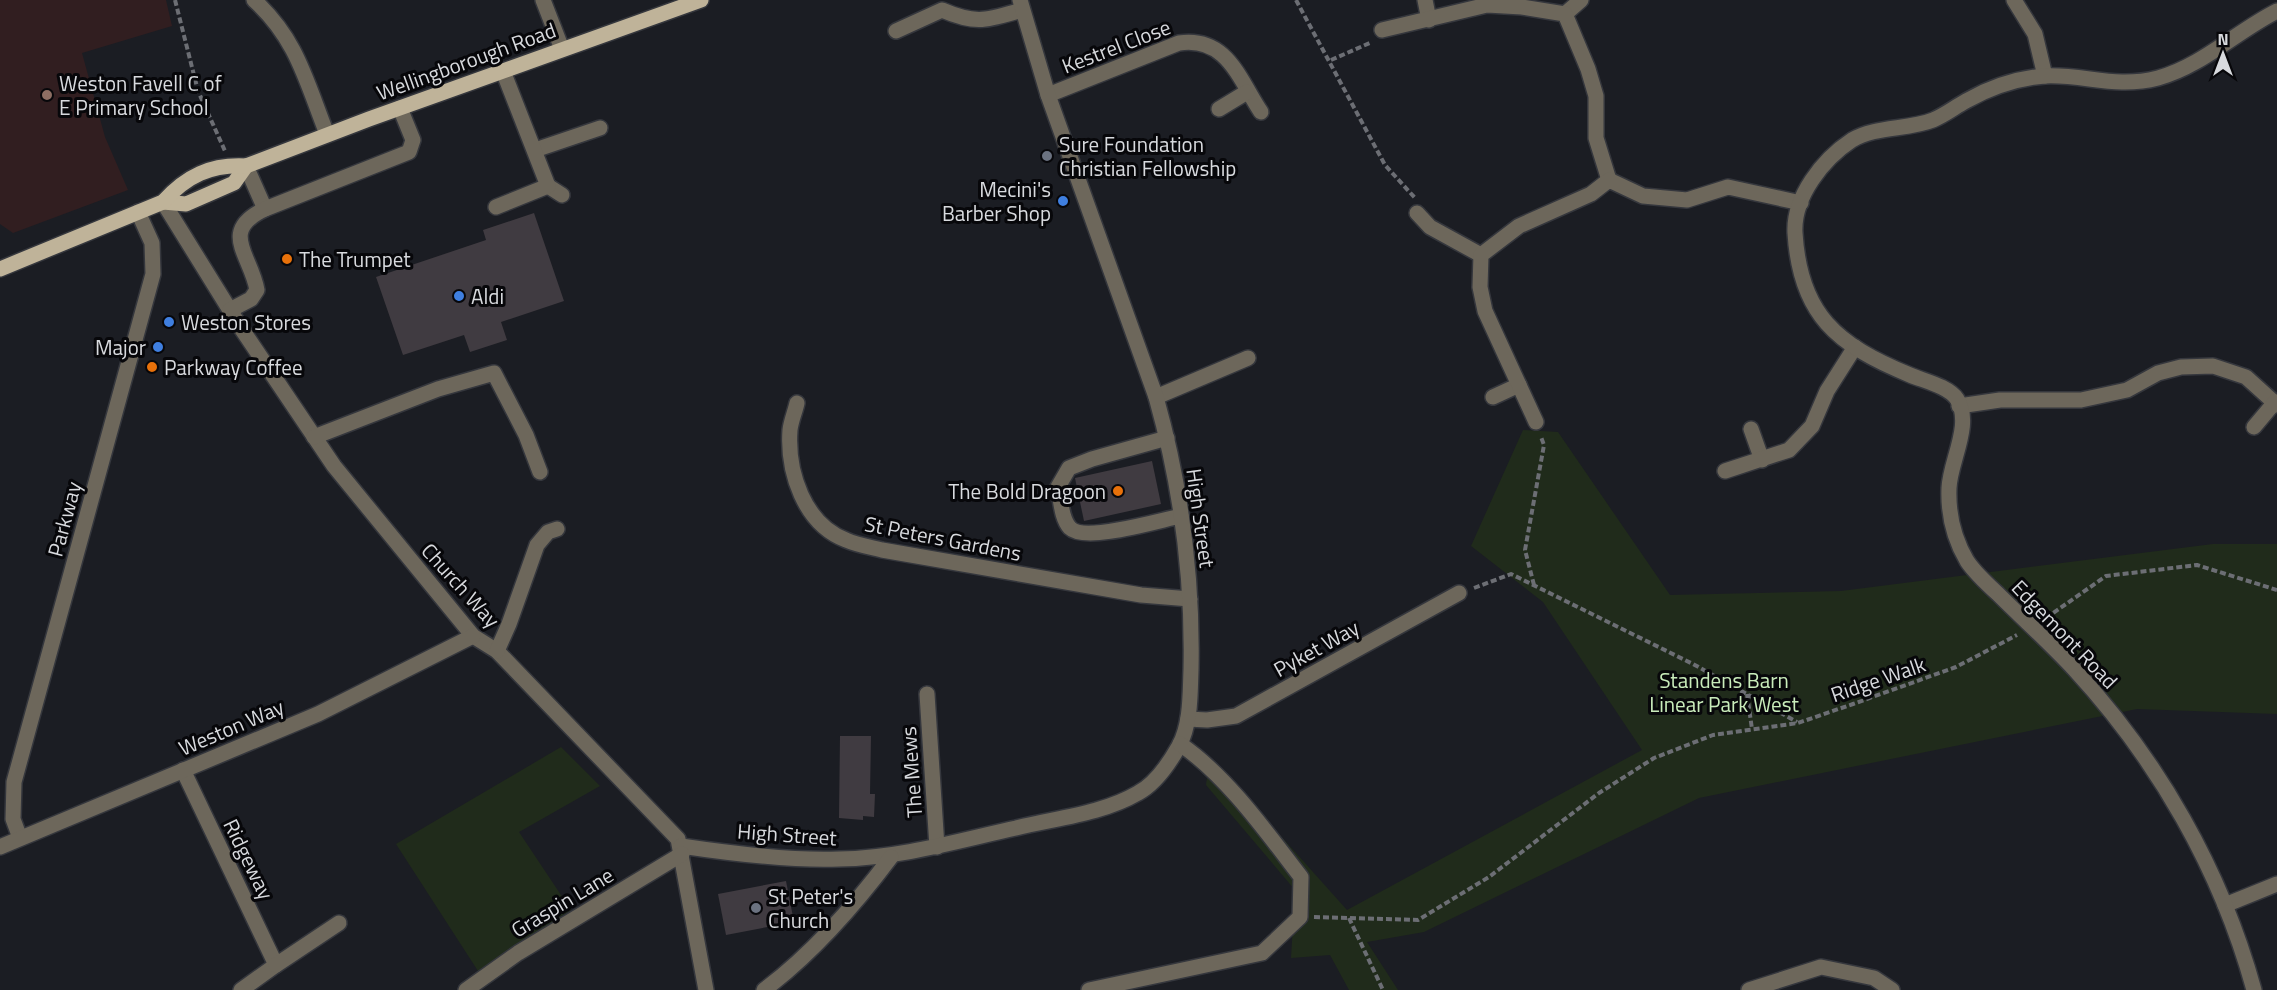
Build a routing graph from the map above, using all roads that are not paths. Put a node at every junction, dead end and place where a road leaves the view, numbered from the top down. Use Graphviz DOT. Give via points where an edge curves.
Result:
graph roads {
  1 [pos="254,0"];
  2 [pos="543,0"];
  3 [pos="701,0"];
  4 [pos="1425,0"];
  5 [pos="1581,0"];
  6 [pos="2014,0"];
  7 [pos="1021,5"];
  8 [pos="2277,11"];
  9 [pos="1565,14"];
  10 [pos="1429,20"];
  11 [pos="1382,30"];
  12 [pos="896,31"];
  13 [pos="562,50"];
  14 [pos="502,70"];
  15 [pos="2045,76"];
  16 [pos="1247,92"];
  17 [pos="1048,95"];
  18 [pos="400,108"];
  19 [pos="1219,109"];
  20 [pos="1261,112"];
  21 [pos="600,128"];
  22 [pos="327,134"];
  23 [pos="535,150"];
  24 [pos="246,166"];
  25 [pos="1609,180"];
  26 [pos="548,186"];
  27 [pos="562,195"];
  28 [pos="163,202"];
  29 [pos="1801,203"];
  30 [pos="496,207"];
  31 [pos="265,209"];
  32 [pos="138,212"];
  33 [pos="1417,213"];
  34 [pos="1481,255"];
  35 [pos="0,269"];
  36 [pos="230,310"];
  37 [pos="1855,347"];
  38 [pos="1248,358"];
  39 [pos="1519,385"];
  40 [pos="1156,397"];
  41 [pos="1493,397"];
  42 [pos="797,403"];
  43 [pos="2276,403"];
  44 [pos="1959,406"];
  45 [pos="1536,422"];
  46 [pos="2254,427"];
  47 [pos="1751,429"];
  48 [pos="314,437"];
  49 [pos="1167,438"];
  50 [pos="1762,460"];
  51 [pos="1725,471"];
  52 [pos="540,472"];
  53 [pos="1181,516"];
  54 [pos="557,529"];
  55 [pos="1459,594"];
  56 [pos="1190,599"];
  57 [pos="473,636"];
  58 [pos="497,651"];
  59 [pos="927,694"];
  60 [pos="1188,719"];
  61 [pos="1180,744"];
  62 [pos="183,770"];
  63 [pos="20,838"];
  64 [pos="0,847"];
  65 [pos="936,847"];
  66 [pos="682,850"];
  67 [pos="891,857"];
  68 [pos="2277,885"];
  69 [pos="2225,905"];
  70 [pos="339,923"];
  71 [pos="276,965"];
  72 [pos="241,990"];
  73 [pos="466,990"];
  74 [pos="706,990"];
  75 [pos="764,990"];
  76 [pos="1089,990"];
  77 [pos="1749,990"];
  78 [pos="1892,990"];
  79 [pos="2254,990"];
  1 -- 22 [label="street" via="275,19 291,42"];
  2 -- 13 [label="street"];
  3 -- 13 [label="main road, Wellingborough Road"];
  4 -- 10 [label="street"];
  5 -- 9 [label="street"];
  6 -- 15 [label="street" via="2035,34"];
  7 -- 12 [label="street" via="988,20 968,21 942,10"];
  7 -- 17 [label="street, High Street"];
  8 -- 15 [label="street" via="2190,66 2160,77 2108,83"];
  9 -- 10 [label="street" via="1487,5"];
  9 -- 25 [label="street" via="1596,96 1596,138"];
  10 -- 11 [label="street"];
  13 -- 14 [label="main road, Wellingborough Road"];
  14 -- 18 [label="main road, Wellingborough Road"];
  14 -- 23 [label="street"];
  15 -- 29 [label="street" via="1991,88 1933,120 1855,138 1816,174"];
  16 -- 17 [label="street, Kestrel Close" via="1225,55 1192,41 1179,42"];
  16 -- 19 [label="street"];
  16 -- 20 [label="street, Kestrel Close"];
  17 -- 40 [label="street, High Street"];
  18 -- 22 [label="main road, Wellingborough Road"];
  18 -- 31 [label="street" via="413,140 409,152"];
  21 -- 23 [label="street"];
  22 -- 24 [label="main road, Wellingborough Road"];
  23 -- 26 [label="street"];
  24 -- 28 [label="main road, Wellingborough Road" via="224,165 180,183"];
  24 -- 28 [label="main road, Wellingborough Road" via="234,183 186,204"];
  24 -- 31 [label="street"];
  25 -- 29 [label="street" via="1643,196 1687,200 1728,187"];
  25 -- 34 [label="street" via="1591,194 1520,226"];
  26 -- 27 [label="street"];
  26 -- 30 [label="street"];
  28 -- 32 [label="main road, Wellingborough Road"];
  28 -- 36 [label="street, Church Way"];
  29 -- 37 [label="street" via="1795,226 1801,282 1813,307 1830,328"];
  31 -- 36 [label="street" via="245,222 239,234 256,290 251,299"];
  32 -- 35 [label="main road, Wellingborough Road"];
  32 -- 63 [label="street, Parkway" via="152,243 153,274 14,782 13,819"];
  33 -- 34 [label="street" via="1430,227"];
  34 -- 39 [label="street" via="1480,286 1485,311"];
  36 -- 48 [label="street, Church Way"];
  37 -- 44 [label="street" via="1889,367 1943,389 1955,397"];
  37 -- 50 [label="street" via="1827,391 1812,426 1789,450"];
  38 -- 40 [label="street"];
  39 -- 41 [label="street"];
  39 -- 45 [label="street"];
  40 -- 49 [label="street, High Street"];
  42 -- 56 [label="street, St Peters Gardens" via="790,430 792,467 802,498 819,524 845,540 1141,596"];
  43 -- 44 [label="street" via="2247,377 2212,366 2181,367 2158,373 2127,390 2081,400 2000,400"];
  43 -- 46 [label="street"];
  44 -- 69 [label="street, Edgemont Road" via="1962,427 1949,486 1951,519 1968,564 2073,668 2121,725 2165,787 2197,843"];
  47 -- 50 [label="street"];
  48 -- 52 [label="street" via="438,389 494,373"];
  48 -- 57 [label="street, Church Way"];
  49 -- 53 [label="street, High Street"];
  49 -- 53 [label="street" via="1069,468 1058,488 1064,516 1071,529 1079,532 1101,533"];
  50 -- 51 [label="street"];
  53 -- 56 [label="street, High Street"];
  54 -- 58 [label="street" via="548,532 537,545"];
  55 -- 60 [label="street, Pyket Way" via="1236,716"];
  56 -- 60 [label="street, High Street"];
  57 -- 58 [label="street, Church Way"];
  57 -- 62 [label="street, Weston Way" via="318,714"];
  58 -- 66 [label="street, Church Way" via="672,832"];
  59 -- 65 [label="street, The Mews"];
  60 -- 61 [label="street, High Street"];
  61 -- 65 [label="street, High Street" via="1164,768 1139,793 1093,811"];
  61 -- 76 [label="street" via="1207,765 1301,877 1300,917 1262,953"];
  62 -- 63 [label="street, Weston Way"];
  62 -- 71 [label="street, Ridgeway"];
  63 -- 64 [label="street, Weston Way"];
  65 -- 67 [label="street, High Street"];
  66 -- 67 [label="street, High Street" via="836,860"];
  66 -- 73 [label="street, Graspin Lane"];
  66 -- 74 [label="street, Church Way"];
  67 -- 75 [label="street" via="819,939"];
  68 -- 69 [label="street"];
  69 -- 79 [label="street, Edgemont Road"];
  70 -- 71 [label="street"];
  71 -- 72 [label="street"];
  77 -- 78 [label="street" via="1821,967 1874,978"];
}
